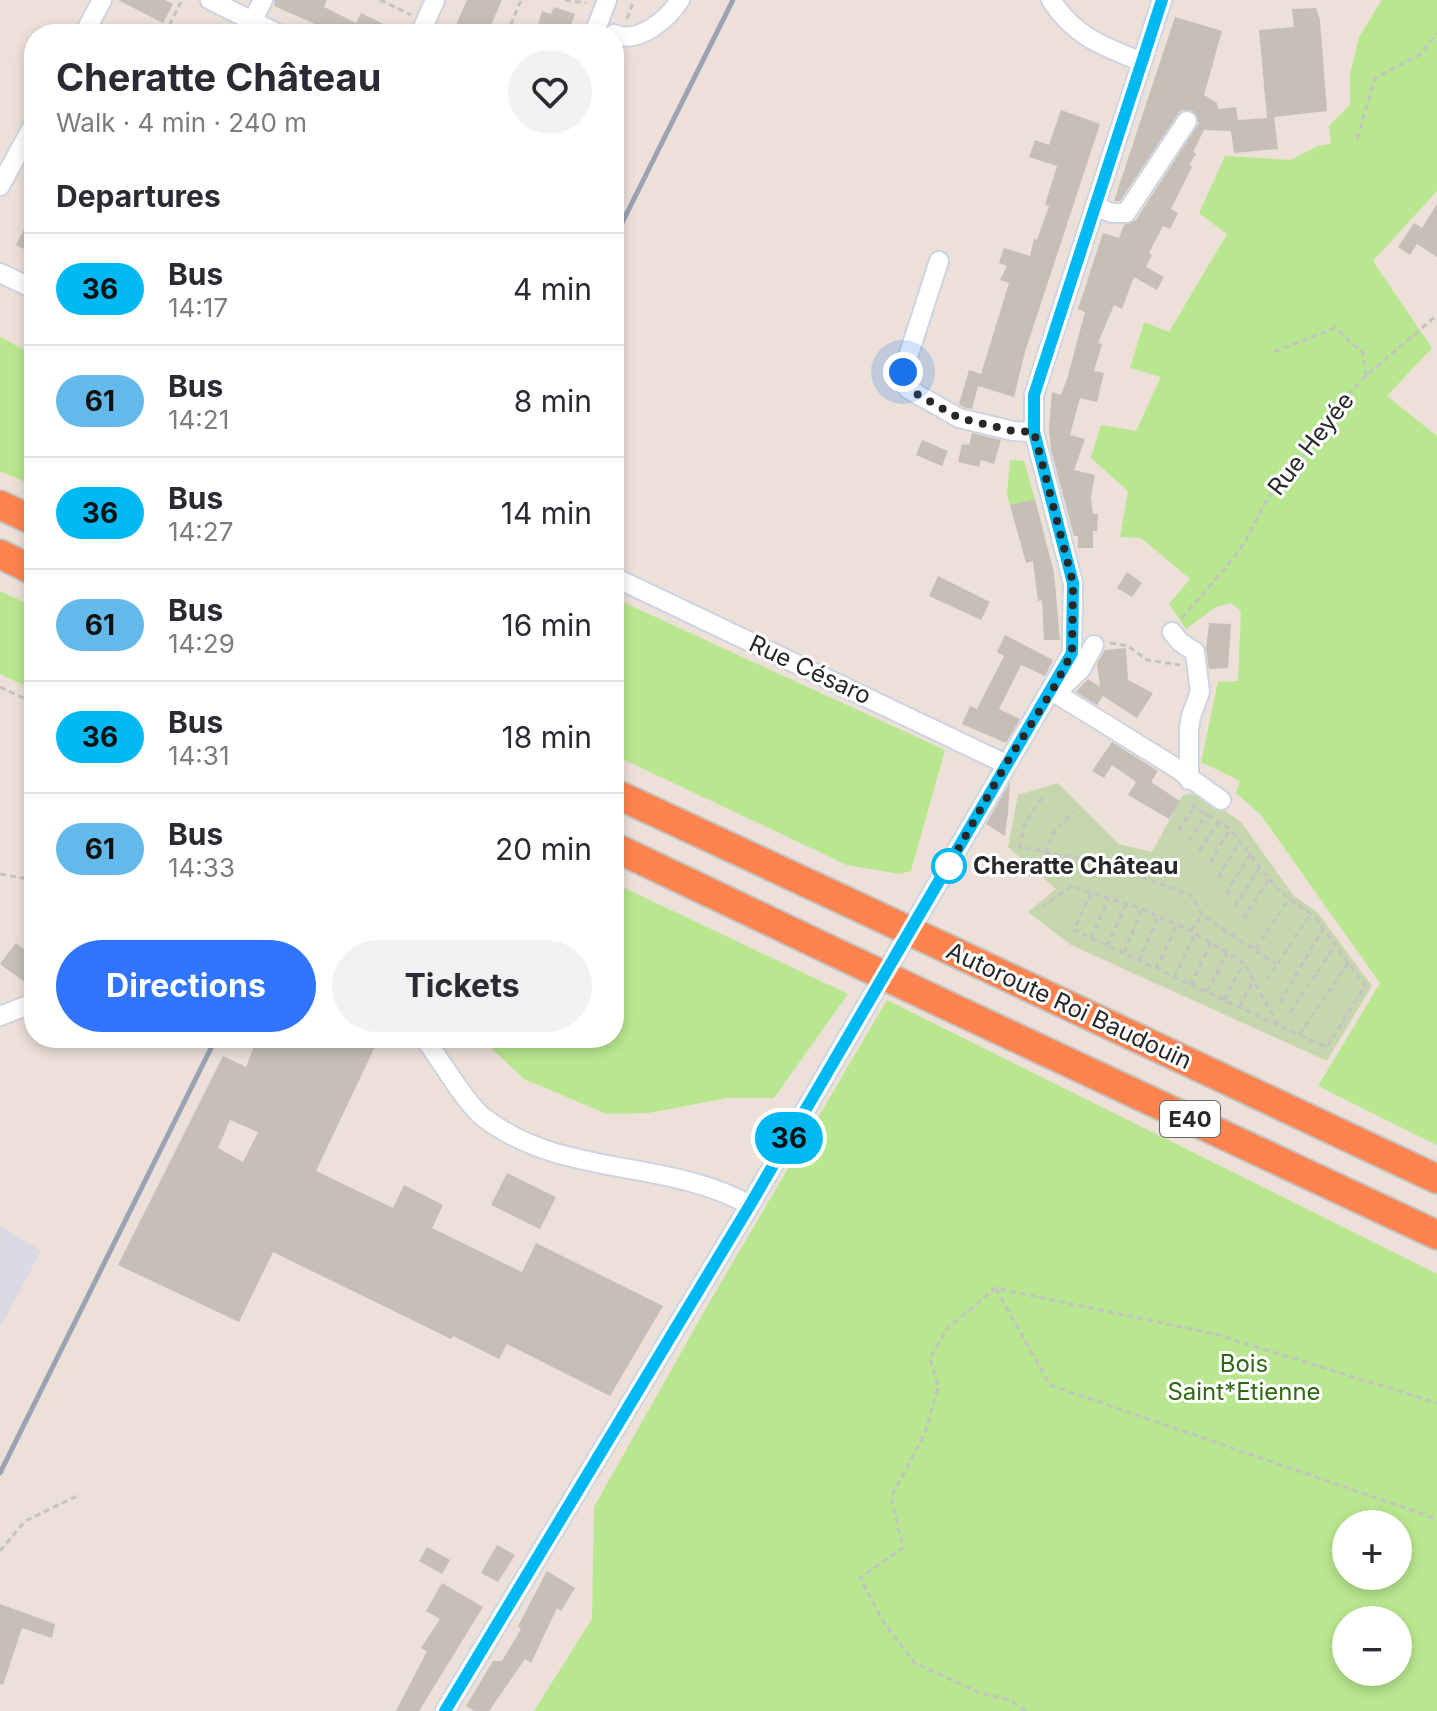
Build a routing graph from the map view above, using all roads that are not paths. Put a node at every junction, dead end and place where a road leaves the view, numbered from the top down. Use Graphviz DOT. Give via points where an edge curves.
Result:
graph roads {
  1 [pos="102,0"];
  2 [pos="210,0"];
  3 [pos="263,0"];
  4 [pos="435,0"];
  5 [pos="607,0"];
  6 [pos="680,0"];
  7 [pos="1051,0"];
  8 [pos="1162,0"];
  9 [pos="89,24"];
  10 [pos="243,24"];
  11 [pos="251,24"];
  12 [pos="425,24"];
  13 [pos="605,24"];
  14 [pos="624,37"];
  15 [pos="1142,62"];
  16 [pos="1187,121"];
  17 [pos="24,142"];
  18 [pos="0,186"];
  19 [pos="1097,207"];
  20 [pos="939,261"];
  21 [pos="0,273"];
  22 [pos="24,284"];
  23 [pos="1034,432"];
  24 [pos="0,505"];
  25 [pos="24,516"];
  26 [pos="0,554"];
  27 [pos="24,566"];
  28 [pos="624,582"];
  29 [pos="1172,632"];
  30 [pos="1094,645"];
  31 [pos="1055,692"];
  32 [pos="1006,764"];
  33 [pos="1189,780"];
  34 [pos="624,798"];
  35 [pos="1221,800"];
  36 [pos="624,852"];
  37 [pos="24,1007"];
  38 [pos="0,1016"];
  39 [pos="431,1048"];
  40 [pos="1437,1179"];
  41 [pos="750,1205"];
  42 [pos="1437,1235"];
  43 [pos="446,1710"];
  1 -- 9 [label="street"];
  2 -- 10 [label="street"];
  3 -- 11 [label="street"];
  4 -- 12 [label="street"];
  5 -- 13 [label="street"];
  6 -- 14 [label="street" via="653,27"];
  7 -- 15 [label="street" via="1085,37"];
  8 -- 15 [label="street"];
  15 -- 19 [label="street"];
  16 -- 19 [label="street" via="1126,213"];
  17 -- 18 [label="street"];
  19 -- 23 [label="street" via="1034,395"];
  20 -- 23 [label="street" via="903,372 908,389 959,418"];
  21 -- 22 [label="street"];
  23 -- 31 [label="street" via="1073,583 1072,653"];
  24 -- 25 [label="highway"];
  26 -- 27 [label="highway"];
  28 -- 32 [label="street, Rue Césaro"];
  29 -- 33 [label="street" via="1195,652 1200,692 1189,729"];
  30 -- 31 [label="street" via="1081,669"];
  31 -- 32 [label="street"];
  31 -- 33 [label="street"];
  32 -- 41 [label="street"];
  33 -- 35 [label="street"];
  34 -- 40 [label="highway, Autoroute Roi Baudouin / E40, bridge"];
  36 -- 42 [label="highway, E40, bridge"];
  37 -- 38 [label="street"];
  39 -- 41 [label="street" via="481,1116 537,1148 684,1178"];
  41 -- 43 [label="street"];
}
